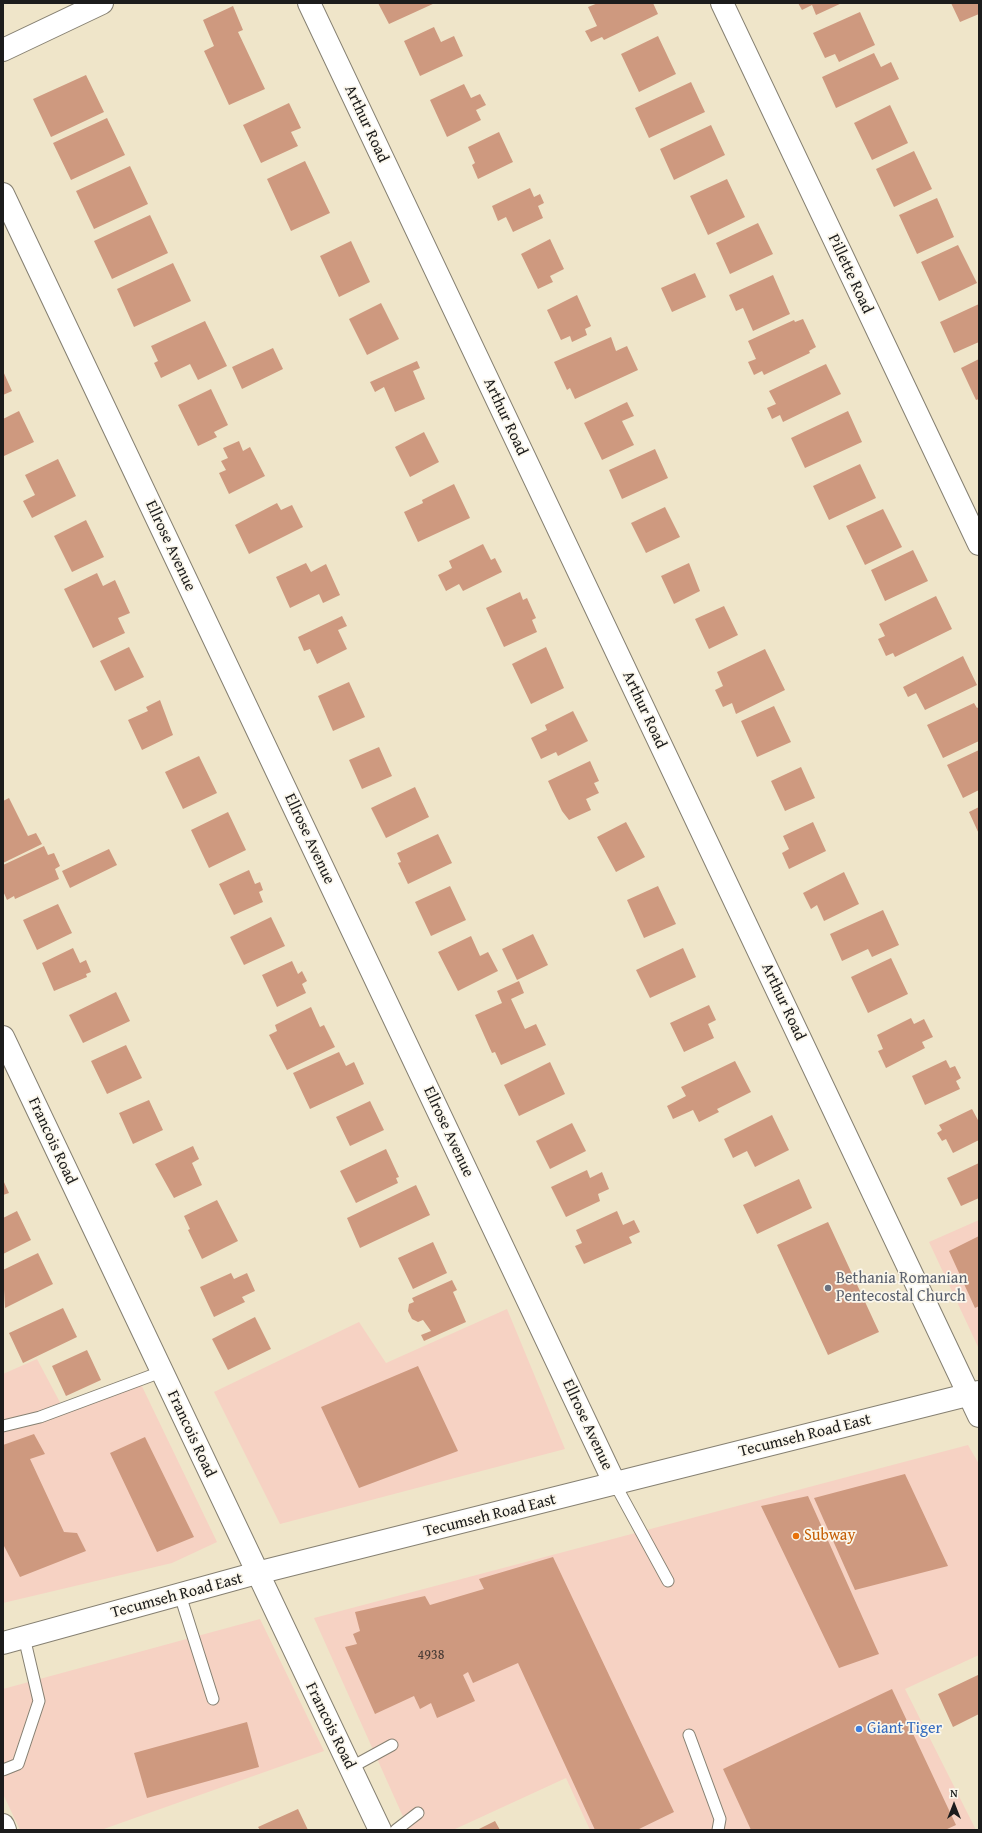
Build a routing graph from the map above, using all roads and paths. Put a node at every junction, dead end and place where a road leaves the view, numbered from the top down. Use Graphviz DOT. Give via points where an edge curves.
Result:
graph roads {
  1 [pos="102,3"];
  2 [pos="309,3"];
  3 [pos="722,3"];
  4 [pos="3,50"];
  5 [pos="3,194"];
  6 [pos="979,544"];
  7 [pos="3,1037"];
  8 [pos="161,1372"];
  9 [pos="974,1394"];
  10 [pos="979,1416"];
  11 [pos="3,1426"];
  12 [pos="615,1484"];
  13 [pos="257,1573"];
  14 [pos="668,1581"];
  15 [pos="180,1595"];
  16 [pos="24,1637"];
  17 [pos="3,1643"];
  18 [pos="213,1699"];
  19 [pos="689,1735"];
  20 [pos="392,1746"];
  21 [pos="350,1768"];
  22 [pos="3,1770"];
  23 [pos="418,1813"];
  24 [pos="3,1825"];
  25 [pos="5,1830"];
  26 [pos="380,1830"];
  27 [pos="396,1830"];
  28 [pos="718,1830"];
  1 -- 4 [label="street"];
  2 -- 9 [label="street, Arthur Road"];
  3 -- 6 [label="street, Pillette Road"];
  5 -- 12 [label="street, Ellrose Avenue"];
  7 -- 8 [label="street, Francois Road"];
  8 -- 11 [label="lane" via="40,1417"];
  8 -- 13 [label="street, Francois Road"];
  9 -- 10 [label="street, Arthur Road"];
  9 -- 12 [label="street, Tecumseh Road East"];
  12 -- 13 [label="street, Tecumseh Road East"];
  12 -- 14 [label="lane"];
  13 -- 15 [label="street, Tecumseh Road East"];
  13 -- 21 [label="street, Francois Road"];
  15 -- 16 [label="street, Tecumseh Road East"];
  15 -- 18 [label="lane"];
  16 -- 17 [label="street, Tecumseh Road East"];
  16 -- 22 [label="lane" via="39,1701 18,1764"];
  19 -- 28 [label="lane" via="720,1819"];
  20 -- 21 [label="lane"];
  21 -- 26 [label="street, Francois Road"];
  23 -- 27 [label="lane"];
  24 -- 25 [label="street"];
}
